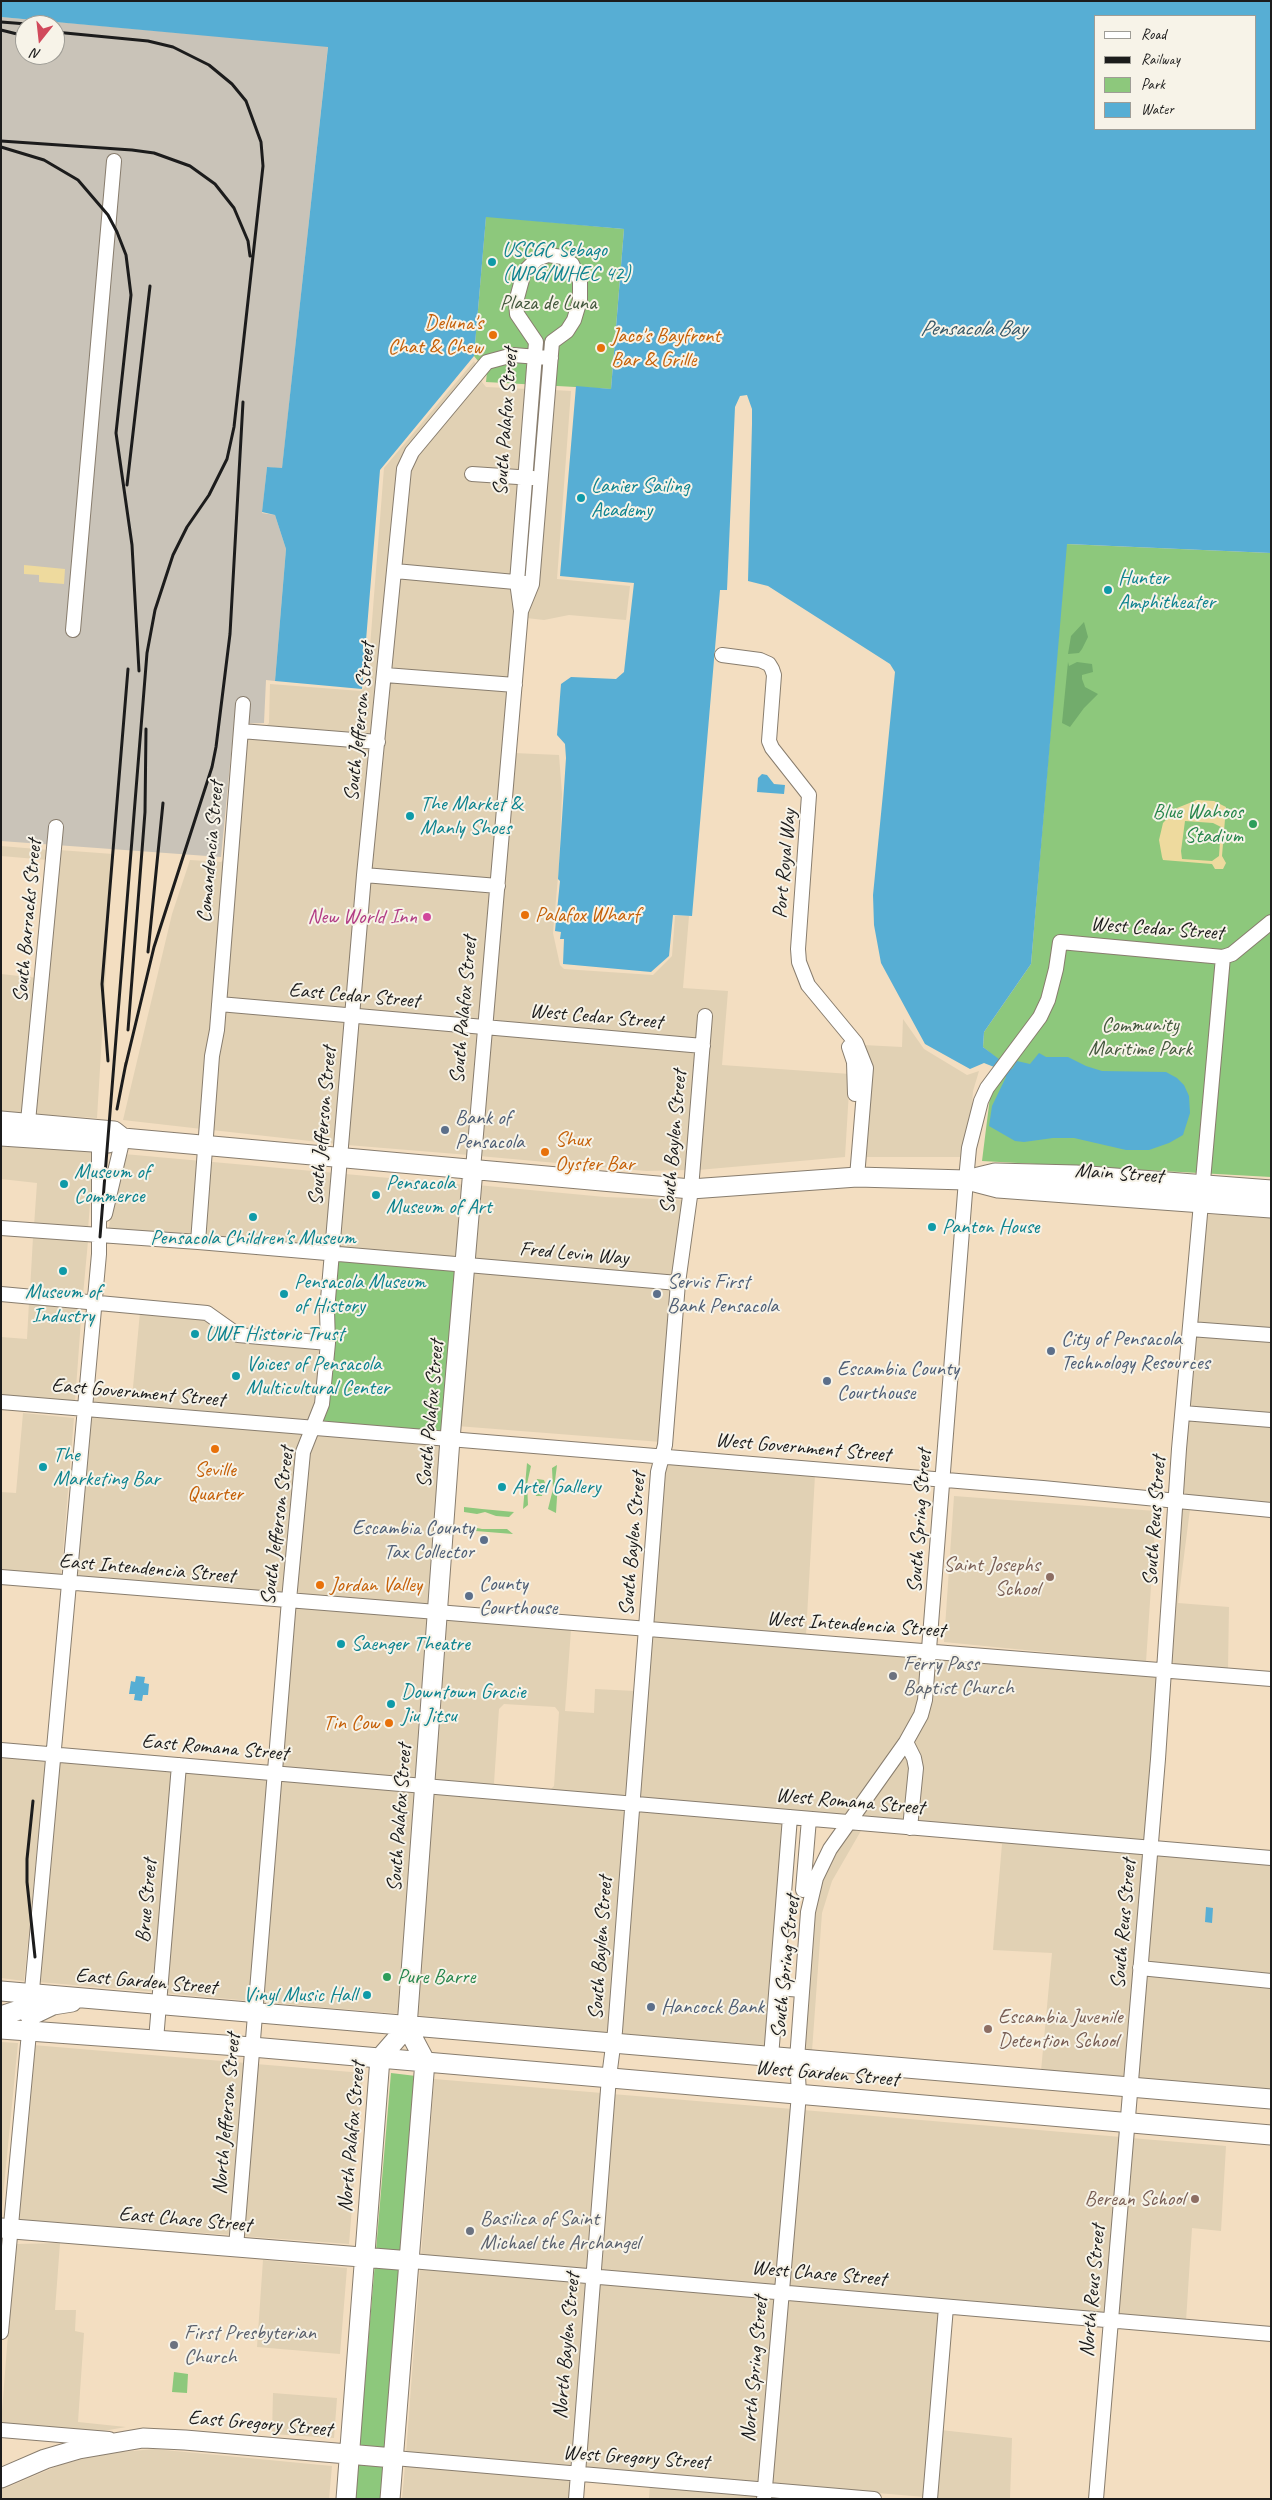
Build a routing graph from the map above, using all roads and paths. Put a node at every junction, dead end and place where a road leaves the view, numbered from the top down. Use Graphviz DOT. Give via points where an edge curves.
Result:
graph roads {
  1 [pos="114,161"];
  2 [pos="535,356"];
  3 [pos="551,358"];
  4 [pos="472,474"];
  5 [pos="525,477"];
  6 [pos="541,479"];
  7 [pos="394,571"];
  8 [pos="516,582"];
  9 [pos="532,584"];
  10 [pos="521,611"];
  11 [pos="73,630"];
  12 [pos="722,655"];
  13 [pos="385,675"];
  14 [pos="515,686"];
  15 [pos="243,704"];
  16 [pos="241,731"];
  17 [pos="378,742"];
  18 [pos="56,827"];
  19 [pos="364,875"];
  20 [pos="498,886"];
  21 [pos="1271,922"];
  22 [pos="1060,942"];
  23 [pos="1223,957"];
  24 [pos="219,1004"];
  25 [pos="352,1016"];
  26 [pos="705,1016"];
  27 [pos="486,1027"];
  28 [pos="703,1046"];
  29 [pos="1,1121"];
  30 [pos="27,1130"];
  31 [pos="1,1136"];
  32 [pos="99,1136"];
  33 [pos="123,1138"];
  34 [pos="206,1145"];
  35 [pos="341,1157"];
  36 [pos="473,1169"];
  37 [pos="852,1177"];
  38 [pos="966,1180"];
  39 [pos="691,1188"];
  40 [pos="1271,1190"];
  41 [pos="1201,1193"];
  42 [pos="1271,1208"];
  43 [pos="1,1228"];
  44 [pos="100,1237"];
  45 [pos="198,1242"];
  46 [pos="332,1254"];
  47 [pos="466,1266"];
  48 [pos="678,1283"];
  49 [pos="1,1294"];
  50 [pos="95,1302"];
  51 [pos="1190,1328"];
  52 [pos="1271,1335"];
  53 [pos="328,1343"];
  54 [pos="1,1402"];
  55 [pos="85,1409"];
  56 [pos="1183,1413"];
  57 [pos="1271,1420"];
  58 [pos="312,1428"];
  59 [pos="450,1439"];
  60 [pos="662,1458"];
  61 [pos="944,1480"];
  62 [pos="1176,1502"];
  63 [pos="1271,1510"];
  64 [pos="1,1577"];
  65 [pos="69,1582"];
  66 [pos="289,1600"];
  67 [pos="438,1614"];
  68 [pos="645,1630"];
  69 [pos="930,1650"];
  70 [pos="1165,1670"];
  71 [pos="1271,1679"];
  72 [pos="906,1742"];
  73 [pos="1,1750"];
  74 [pos="54,1756"];
  75 [pos="179,1765"];
  76 [pos="275,1773"];
  77 [pos="425,1786"];
  78 [pos="632,1804"];
  79 [pos="790,1818"];
  80 [pos="809,1819"];
  81 [pos="848,1822"];
  82 [pos="910,1828"];
  83 [pos="1150,1848"];
  84 [pos="1271,1858"];
  85 [pos="784,1888"];
  86 [pos="808,1892"];
  87 [pos="1140,1968"];
  88 [pos="1271,1982"];
  89 [pos="776,1988"];
  90 [pos="802,1990"];
  91 [pos="1,1991"];
  92 [pos="158,2006"];
  93 [pos="31,2011"];
  94 [pos="255,2014"];
  95 [pos="1,2016"];
  96 [pos="407,2027"];
  97 [pos="1,2029"];
  98 [pos="156,2040"];
  99 [pos="612,2044"];
  100 [pos="252,2046"];
  101 [pos="771,2057"];
  102 [pos="380,2058"];
  103 [pos="797,2059"];
  104 [pos="425,2061"];
  105 [pos="609,2078"];
  106 [pos="1130,2087"];
  107 [pos="800,2094"];
  108 [pos="1271,2099"];
  109 [pos="1127,2122"];
  110 [pos="1271,2134"];
  111 [pos="6,2228"];
  112 [pos="236,2247"];
  113 [pos="364,2257"];
  114 [pos="410,2262"];
  115 [pos="593,2277"];
  116 [pos="782,2293"];
  117 [pos="946,2307"];
  118 [pos="1111,2321"];
  119 [pos="1,2332"];
  120 [pos="1271,2334"];
  121 [pos="1,2430"];
  122 [pos="122,2440"];
  123 [pos="349,2454"];
  124 [pos="394,2458"];
  125 [pos="577,2473"];
  126 [pos="1,2478"];
  127 [pos="765,2494"];
  128 [pos="346,2499"];
  129 [pos="390,2499"];
  130 [pos="576,2499"];
  131 [pos="874,2499"];
  132 [pos="930,2499"];
  133 [pos="1096,2499"];
  1 -- 11 [label="street"];
  2 -- 3 [label="street, South Jefferson Street"];
  2 -- 3 [label="street, South Palafox Street" via="536,342 517,314 516,302 524,272 536,259 548,254 562,256 572,264 580,281 580,300 574,320 567,331 552,342"];
  2 -- 5 [label="street, South Palafox Street"];
  2 -- 7 [label="street, South Jefferson Street" via="513,355 487,362 412,452 404,469"];
  3 -- 6 [label="street, South Palafox Street"];
  4 -- 5 [label="street"];
  5 -- 6 [label="street"];
  5 -- 8 [label="street, South Palafox Street"];
  6 -- 9 [label="street, South Palafox Street"];
  7 -- 8 [label="street"];
  7 -- 13 [label="street, South Jefferson Street"];
  8 -- 9 [label="street"];
  8 -- 10 [label="street, South Palafox Street"];
  9 -- 10 [label="street, South Palafox Street"];
  10 -- 14 [label="street, South Palafox Street"];
  12 -- 37 [label="street, Port Royal Way" via="769,664 774,676 769,741 806,789 810,799 799,962 808,985 858,1047 860,1089"];
  13 -- 14 [label="street"];
  13 -- 17 [label="street, South Jefferson Street"];
  14 -- 20 [label="street, South Palafox Street"];
  15 -- 16 [label="street, Comandencia Street"];
  16 -- 17 [label="street"];
  16 -- 24 [label="street, Comandencia Street"];
  17 -- 19 [label="street, South Jefferson Street"];
  18 -- 30 [label="street, South Barracks Street"];
  19 -- 20 [label="street"];
  19 -- 25 [label="street, South Jefferson Street"];
  20 -- 27 [label="street, South Palafox Street"];
  21 -- 23 [label="street, West Cedar Street" via="1232,954"];
  22 -- 23 [label="street, West Cedar Street"];
  22 -- 38 [label="street, South Spring Street" via="1048,1000 1040,1017 987,1088 969,1148"];
  23 -- 41 [label="street, South Reus Street"];
  24 -- 25 [label="street, East Cedar Street"];
  24 -- 34 [label="street, Comandencia Street"];
  25 -- 27 [label="street, East Cedar Street"];
  25 -- 35 [label="street, South Jefferson Street"];
  26 -- 28 [label="street, South Baylen Street"];
  27 -- 28 [label="street, West Cedar Street"];
  27 -- 36 [label="street, South Palafox Street"];
  28 -- 39 [label="street, South Baylen Street"];
  29 -- 30 [label="main road"];
  30 -- 31 [label="main road"];
  30 -- 32 [label="main road, Main Street"];
  32 -- 33 [label="main road, Main Street" via="114,1131"];
  32 -- 44 [label="street"];
  33 -- 34 [label="main road, Main Street"];
  33 -- 44 [label="street"];
  34 -- 35 [label="main road, Main Street"];
  34 -- 45 [label="street, Comandencia Street"];
  35 -- 36 [label="main road, Main Street"];
  35 -- 46 [label="street, South Jefferson Street"];
  36 -- 39 [label="main road, Main Street"];
  36 -- 47 [label="main road, South Palafox Street"];
  37 -- 38 [label="main road, Main Street"];
  37 -- 39 [label="main road, Main Street"];
  38 -- 41 [label="main road, Main Street" via="998,1188"];
  38 -- 61 [label="street, South Spring Street"];
  39 -- 48 [label="street, South Baylen Street"];
  40 -- 41 [label="main road"];
  41 -- 42 [label="main road, Main Street"];
  41 -- 51 [label="street, South Reus Street"];
  43 -- 44 [label="street, Fred Levin Way"];
  44 -- 45 [label="street, Fred Levin Way"];
  44 -- 50 [label="street"];
  45 -- 46 [label="street, Fred Levin Way"];
  46 -- 47 [label="street, Fred Levin Way"];
  46 -- 53 [label="street, South Jefferson Street" via="326,1311"];
  47 -- 48 [label="street, Fred Levin Way"];
  47 -- 59 [label="main road, South Palafox Street"];
  48 -- 60 [label="street, South Baylen Street"];
  49 -- 50 [label="street"];
  50 -- 53 [label="street" via="207,1312 238,1335"];
  50 -- 55 [label="street"];
  51 -- 52 [label="street"];
  51 -- 56 [label="street, South Reus Street"];
  53 -- 58 [label="street, South Jefferson Street" via="322,1404"];
  54 -- 55 [label="street, East Government Street"];
  55 -- 58 [label="street, East Government Street"];
  55 -- 65 [label="street"];
  56 -- 57 [label="street"];
  56 -- 62 [label="street, South Reus Street"];
  58 -- 59 [label="street, East Government Street"];
  58 -- 66 [label="street, South Jefferson Street" via="303,1452"];
  59 -- 60 [label="street, West Government Street"];
  59 -- 67 [label="main road, South Palafox Street"];
  60 -- 61 [label="street, West Government Street"];
  60 -- 68 [label="street, South Baylen Street" via="658,1472"];
  61 -- 62 [label="street, West Government Street"];
  61 -- 69 [label="street, South Spring Street"];
  62 -- 63 [label="street, West Government Street"];
  62 -- 70 [label="street, South Reus Street"];
  64 -- 65 [label="street, East Intendencia Street"];
  65 -- 66 [label="street, East Intendencia Street"];
  65 -- 74 [label="street"];
  66 -- 67 [label="street, East Intendencia Street"];
  66 -- 76 [label="street, South Jefferson Street"];
  67 -- 68 [label="street, West Intendencia Street"];
  67 -- 77 [label="main road, South Palafox Street"];
  68 -- 69 [label="street, West Intendencia Street"];
  68 -- 78 [label="street, South Baylen Street"];
  69 -- 70 [label="street, West Intendencia Street"];
  69 -- 72 [label="street, South Spring Street" via="925,1700 921,1715"];
  70 -- 71 [label="street, West Intendencia Street"];
  70 -- 83 [label="street, South Reus Street"];
  72 -- 81 [label="street, South Spring Street"];
  72 -- 82 [label="street" via="916,1768"];
  73 -- 74 [label="street, East Romana Street"];
  74 -- 75 [label="street, East Romana Street"];
  74 -- 93 [label="street"];
  75 -- 76 [label="street, East Romana Street"];
  75 -- 92 [label="street, Brue Street"];
  76 -- 77 [label="street, East Romana Street"];
  76 -- 94 [label="street, South Jefferson Street"];
  77 -- 78 [label="street, West Romana Street"];
  77 -- 96 [label="main road, South Palafox Street"];
  78 -- 79 [label="street, West Romana Street"];
  78 -- 99 [label="street, South Baylen Street"];
  79 -- 80 [label="street, West Romana Street"];
  79 -- 85 [label="street, South Spring Street"];
  80 -- 81 [label="street, West Romana Street"];
  80 -- 86 [label="street, South Spring Street"];
  81 -- 82 [label="street, West Romana Street"];
  81 -- 86 [label="street, South Spring Street"];
  82 -- 83 [label="street, West Romana Street"];
  83 -- 84 [label="street, West Romana Street"];
  83 -- 87 [label="street, South Reus Street"];
  85 -- 86 [label="street"];
  85 -- 89 [label="street, South Spring Street"];
  86 -- 90 [label="street, South Spring Street"];
  87 -- 88 [label="street"];
  87 -- 106 [label="street, South Reus Street"];
  89 -- 90 [label="street"];
  89 -- 101 [label="street, South Spring Street"];
  90 -- 103 [label="street, South Spring Street"];
  91 -- 93 [label="main road"];
  92 -- 93 [label="main road, East Garden Street" via="88,2000"];
  92 -- 94 [label="main road, East Garden Street"];
  92 -- 98 [label="street, Brue Street"];
  93 -- 95 [label="main road, East Garden Street"];
  93 -- 97 [label="main road"];
  93 -- 98 [label="main road"];
  93 -- 111 [label="street"];
  94 -- 96 [label="main road, East Garden Street"];
  94 -- 100 [label="street, North Jefferson Street"];
  96 -- 99 [label="main road, West Garden Street"];
  96 -- 102 [label="main road, North Palafox Street"];
  96 -- 104 [label="main road"];
  98 -- 100 [label="main road"];
  99 -- 101 [label="main road, West Garden Street"];
  99 -- 105 [label="street, South Baylen Street"];
  100 -- 102 [label="main road"];
  100 -- 112 [label="street, North Jefferson Street"];
  101 -- 103 [label="main road, West Garden Street"];
  102 -- 104 [label="main road, West Garden Street"];
  102 -- 113 [label="main road, North Palafox Street"];
  103 -- 106 [label="main road, West Garden Street"];
  103 -- 107 [label="street, South Spring Street"];
  104 -- 105 [label="main road, West Garden Street"];
  104 -- 114 [label="main road"];
  105 -- 107 [label="main road, West Garden Street"];
  105 -- 115 [label="street, North Baylen Street"];
  106 -- 108 [label="main road, West Garden Street"];
  106 -- 109 [label="street, North Reus Street"];
  107 -- 109 [label="main road, West Garden Street"];
  107 -- 116 [label="street, North Spring Street"];
  109 -- 110 [label="main road, West Garden Street"];
  109 -- 118 [label="street, North Reus Street"];
  111 -- 112 [label="main road, East Chase Street"];
  111 -- 119 [label="street"];
  112 -- 113 [label="main road, East Chase Street"];
  113 -- 114 [label="main road, West Chase Street"];
  113 -- 123 [label="main road, North Palafox Street"];
  114 -- 115 [label="street, West Chase Street"];
  114 -- 124 [label="main road"];
  115 -- 116 [label="street, West Chase Street"];
  115 -- 125 [label="street, North Baylen Street"];
  116 -- 117 [label="street, West Chase Street"];
  116 -- 127 [label="street, North Spring Street"];
  117 -- 118 [label="street, West Chase Street"];
  117 -- 132 [label="street"];
  118 -- 120 [label="street, West Chase Street"];
  118 -- 133 [label="street, North Reus Street"];
  121 -- 122 [label="street, East Gregory Street"];
  122 -- 123 [label="main road, East Gregory Street" via="185,2440"];
  122 -- 126 [label="main road, East Gregory Street" via="45,2459"];
  123 -- 124 [label="main road, East Gregory Street"];
  123 -- 128 [label="main road, North Palafox Street"];
  124 -- 125 [label="street, West Gregory Street"];
  124 -- 129 [label="main road"];
  125 -- 127 [label="street, West Gregory Street"];
  125 -- 130 [label="street, North Baylen Street"];
  127 -- 131 [label="street, West Gregory Street"];
}
